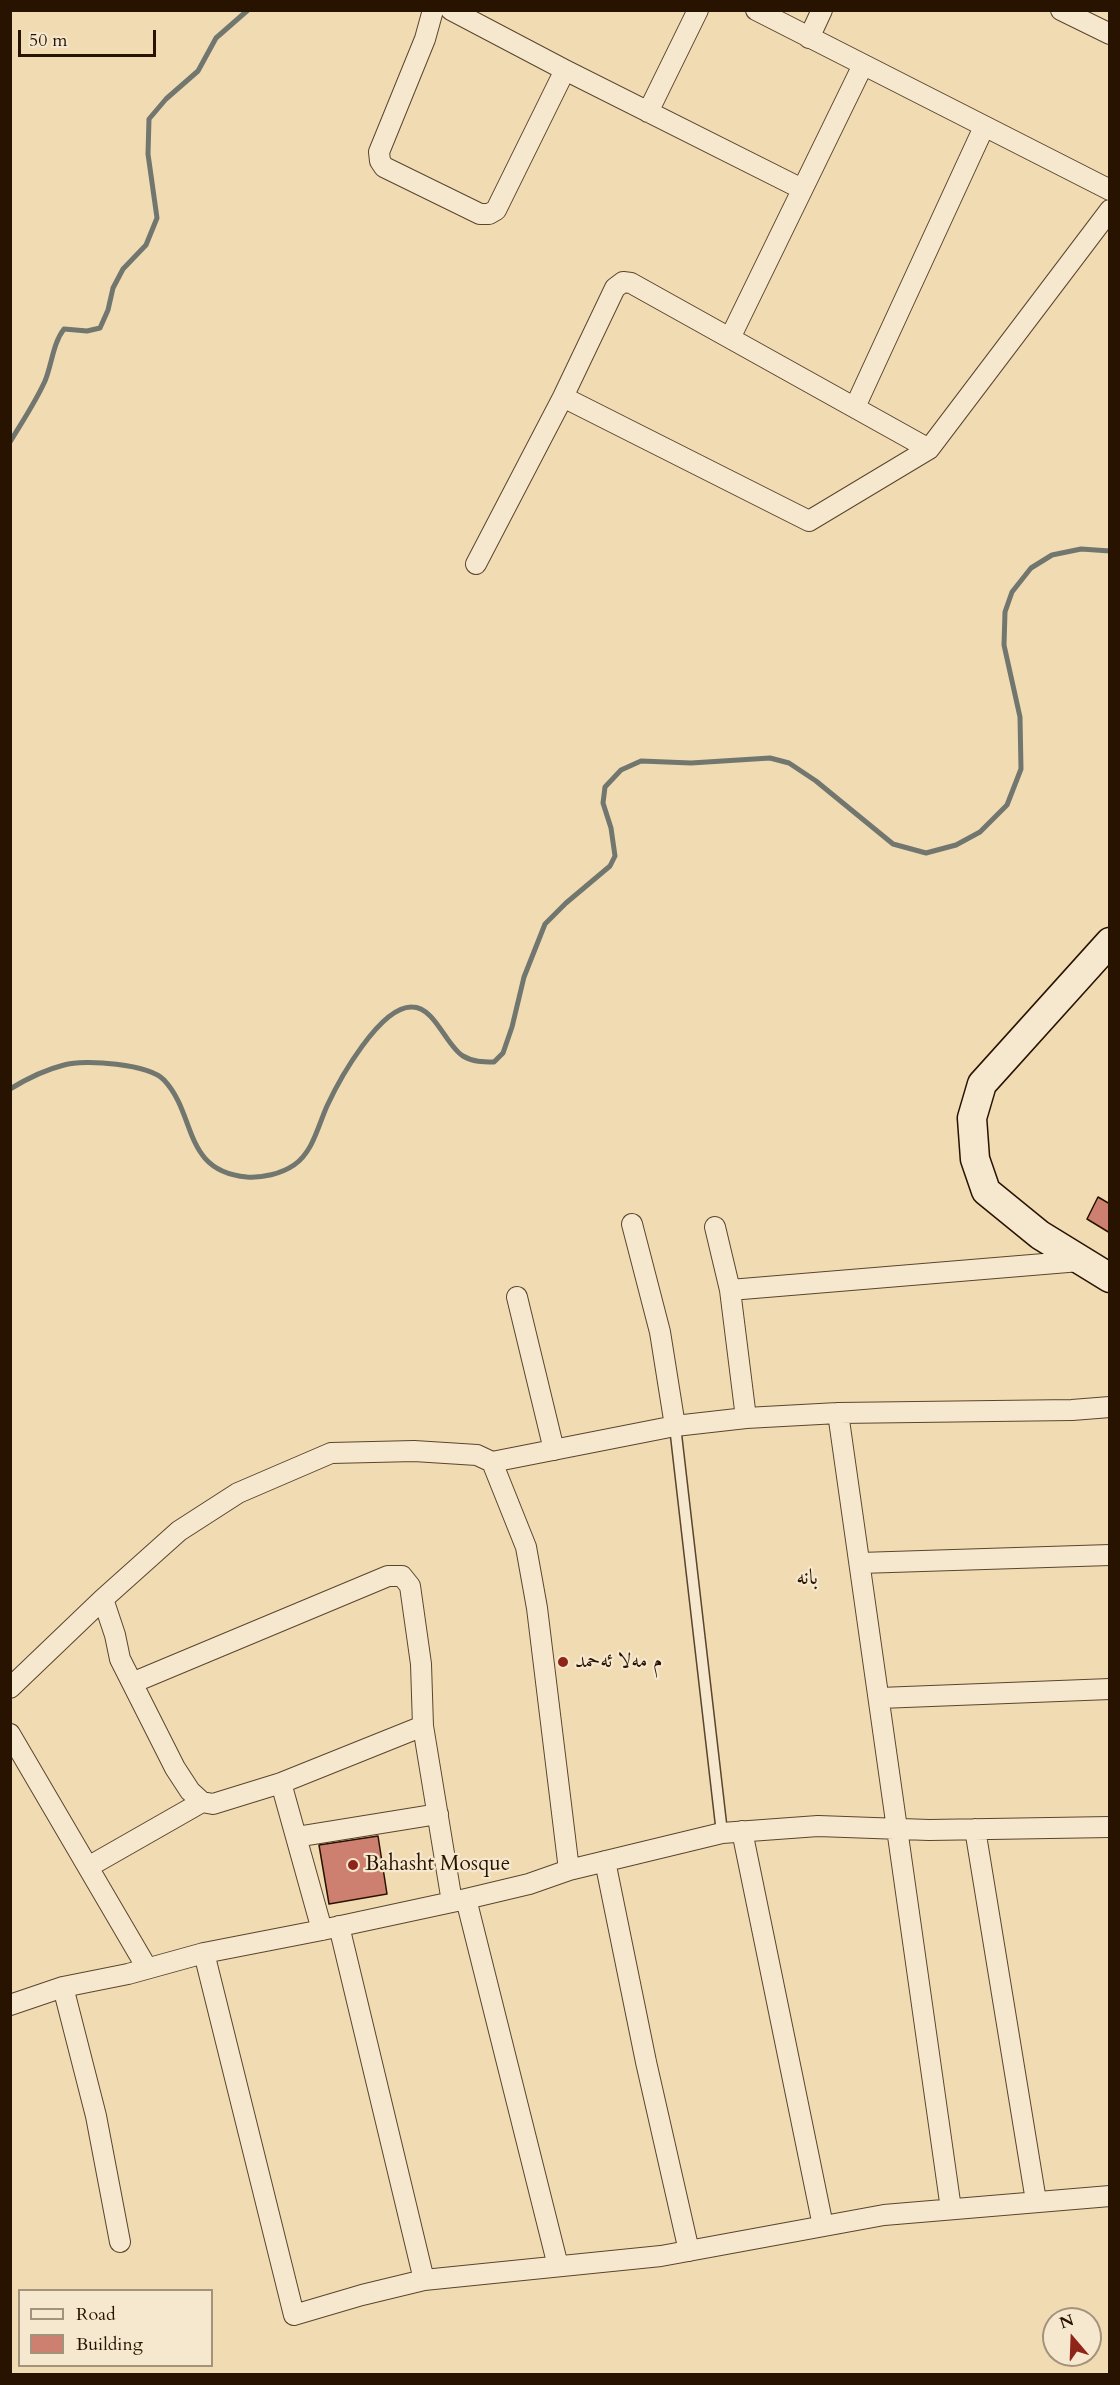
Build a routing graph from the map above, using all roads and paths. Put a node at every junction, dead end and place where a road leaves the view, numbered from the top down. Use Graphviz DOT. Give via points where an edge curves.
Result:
graph roads {
  1 [pos="433,10"];
  2 [pos="452,10"];
  3 [pos="698,10"];
  4 [pos="756,10"];
  5 [pos="822,10"];
  6 [pos="1061,10"];
  7 [pos="1110,34"];
  8 [pos="809,38"];
  9 [pos="862,65"];
  10 [pos="566,70"];
  11 [pos="648,111"];
  12 [pos="984,127"];
  13 [pos="802,189"];
  14 [pos="1110,190"];
  15 [pos="1110,210"];
  16 [pos="730,338"];
  17 [pos="563,397"];
  18 [pos="855,407"];
  19 [pos="930,449"];
  20 [pos="476,564"];
  21 [pos="1110,942"];
  22 [pos="633,1224"];
  23 [pos="715,1227"];
  24 [pos="1080,1261"];
  25 [pos="1110,1278"];
  26 [pos="730,1290"];
  27 [pos="517,1297"];
  28 [pos="1110,1407"];
  29 [pos="838,1413"];
  30 [pos="746,1418"];
  31 [pos="675,1426"];
  32 [pos="554,1450"];
  33 [pos="492,1461"];
  34 [pos="1110,1555"];
  35 [pos="860,1563"];
  36 [pos="103,1599"];
  37 [pos="132,1683"];
  38 [pos="10,1688"];
  39 [pos="1110,1689"];
  40 [pos="880,1698"];
  41 [pos="423,1725"];
  42 [pos="10,1734"];
  43 [pos="281,1783"];
  44 [pos="202,1802"];
  45 [pos="438,1814"];
  46 [pos="899,1828"];
  47 [pos="975,1829"];
  48 [pos="1109,1829"];
  49 [pos="742,1831"];
  50 [pos="722,1833"];
  51 [pos="296,1837"];
  52 [pos="605,1861"];
  53 [pos="88,1867"];
  54 [pos="569,1870"];
  55 [pos="459,1900"];
  56 [pos="330,1928"];
  57 [pos="204,1953"];
  58 [pos="147,1968"];
  59 [pos="63,1987"];
  60 [pos="10,2005"];
  61 [pos="1110,2196"];
  62 [pos="1036,2201"];
  63 [pos="951,2209"];
  64 [pos="823,2226"];
  65 [pos="120,2242"];
  66 [pos="689,2251"];
  67 [pos="558,2266"];
  68 [pos="424,2280"];
  1 -- 10 [label="street" via="379,152 380,161 480,214 496,210"];
  2 -- 10 [label="street"];
  3 -- 11 [label="street"];
  4 -- 8 [label="street"];
  5 -- 8 [label="street"];
  6 -- 7 [label="street"];
  8 -- 9 [label="street"];
  9 -- 12 [label="street"];
  9 -- 13 [label="street"];
  10 -- 11 [label="street"];
  11 -- 13 [label="street"];
  12 -- 14 [label="street"];
  12 -- 18 [label="street"];
  13 -- 16 [label="street"];
  15 -- 19 [label="street"];
  16 -- 17 [label="street" via="631,283 622,282 615,288"];
  16 -- 18 [label="street"];
  17 -- 19 [label="street" via="808,521"];
  17 -- 20 [label="street"];
  18 -- 19 [label="street"];
  21 -- 24 [label="street" via="982,1084 972,1118 975,1159 986,1191 1040,1235"];
  22 -- 31 [label="street" via="660,1332"];
  23 -- 26 [label="street"];
  24 -- 25 [label="street"];
  24 -- 26 [label="street"];
  26 -- 30 [label="street"];
  27 -- 32 [label="street"];
  28 -- 29 [label="street"];
  29 -- 30 [label="street"];
  29 -- 35 [label="street"];
  30 -- 31 [label="street"];
  31 -- 32 [label="street"];
  31 -- 50 [label="lane"];
  32 -- 33 [label="street"];
  33 -- 36 [label="street" via="477,1455 414,1451 331,1453 238,1493 179,1532"];
  33 -- 54 [label="street" via="526,1547"];
  34 -- 35 [label="street"];
  35 -- 40 [label="street"];
  36 -- 37 [label="street" via="120,1659"];
  36 -- 38 [label="street"];
  37 -- 41 [label="street" via="388,1576 402,1576 411,1586 421,1664"];
  37 -- 44 [label="street" via="176,1768"];
  39 -- 40 [label="street"];
  40 -- 46 [label="street"];
  41 -- 43 [label="street"];
  41 -- 45 [label="street"];
  42 -- 53 [label="street"];
  43 -- 44 [label="street" via="220,1803"];
  43 -- 51 [label="street"];
  44 -- 53 [label="street"];
  45 -- 51 [label="street"];
  45 -- 55 [label="street"];
  46 -- 47 [label="street"];
  46 -- 49 [label="street" via="818,1826"];
  46 -- 63 [label="street"];
  47 -- 48 [label="street"];
  47 -- 62 [label="street"];
  49 -- 50 [label="street"];
  49 -- 64 [label="street"];
  50 -- 52 [label="street"];
  51 -- 56 [label="street"];
  52 -- 54 [label="street"];
  52 -- 66 [label="street"];
  53 -- 58 [label="street"];
  54 -- 55 [label="street"];
  55 -- 56 [label="street"];
  55 -- 67 [label="street"];
  56 -- 57 [label="street"];
  56 -- 68 [label="street"];
  57 -- 58 [label="street"];
  57 -- 68 [label="street" via="294,2315"];
  58 -- 59 [label="street"];
  59 -- 60 [label="street"];
  59 -- 65 [label="street" via="96,2116"];
  61 -- 62 [label="street"];
  62 -- 63 [label="street"];
  63 -- 64 [label="street"];
  64 -- 66 [label="street"];
  66 -- 67 [label="street"];
  67 -- 68 [label="street"];
}
